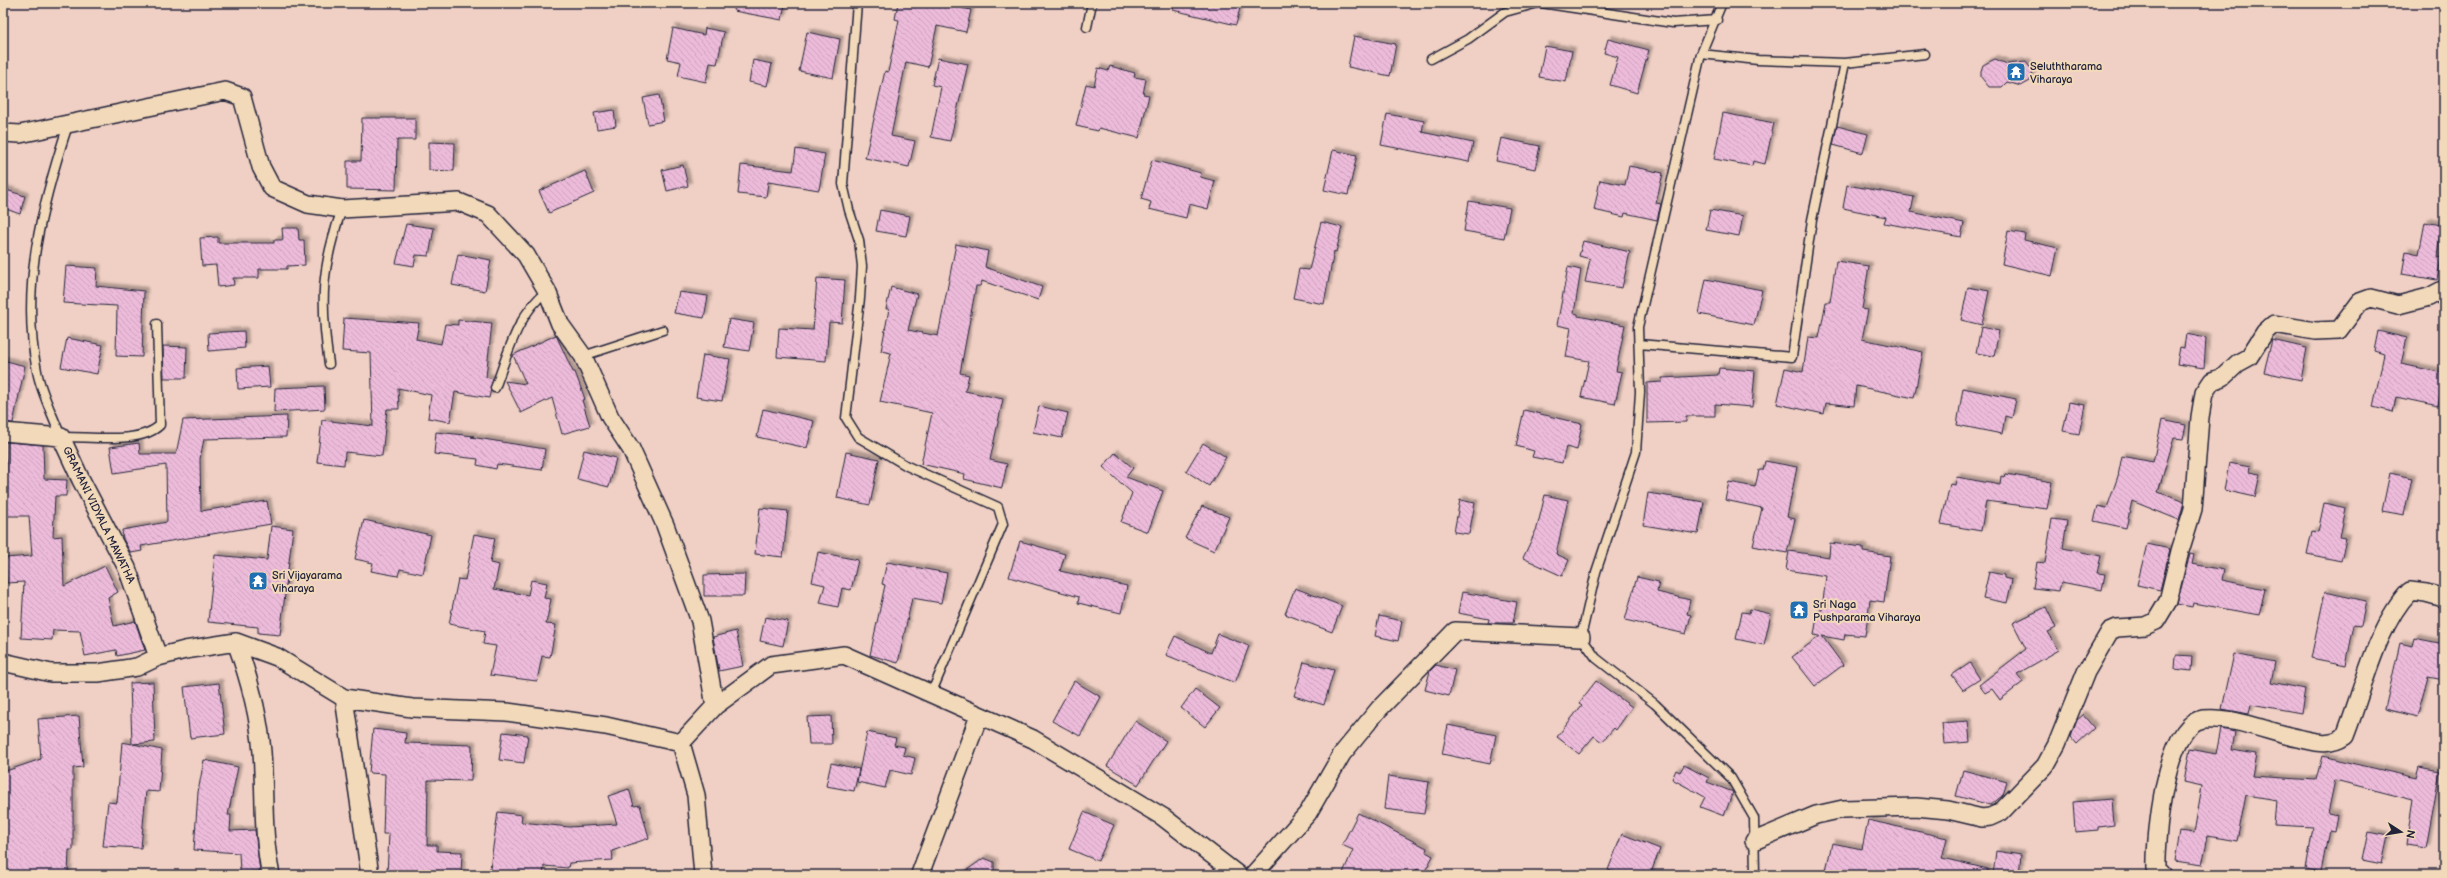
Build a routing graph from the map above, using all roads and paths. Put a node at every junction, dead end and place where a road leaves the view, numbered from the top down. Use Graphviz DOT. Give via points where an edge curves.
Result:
graph roads {
  1 [pos="857,3"];
  2 [pos="1092,3"];
  3 [pos="1538,3"];
  4 [pos="1541,3"];
  5 [pos="1722,3"];
  6 [pos="1717,20"];
  7 [pos="1086,27"];
  8 [pos="1701,54"];
  9 [pos="1925,54"];
  10 [pos="1431,59"];
  11 [pos="1845,62"];
  12 [pos="68,125"];
  13 [pos="3,133"];
  14 [pos="342,209"];
  15 [pos="2444,289"];
  16 [pos="547,291"];
  17 [pos="157,324"];
  18 [pos="663,330"];
  19 [pos="1639,344"];
  20 [pos="583,356"];
  21 [pos="329,364"];
  22 [pos="495,388"];
  23 [pos="3,432"];
  24 [pos="61,436"];
  25 [pos="2444,598"];
  26 [pos="1581,637"];
  27 [pos="236,642"];
  28 [pos="158,656"];
  29 [pos="3,662"];
  30 [pos="931,694"];
  31 [pos="344,698"];
  32 [pos="715,706"];
  33 [pos="978,716"];
  34 [pos="681,743"];
  35 [pos="1754,841"];
  36 [pos="920,874"];
  37 [pos="271,875"];
  38 [pos="370,875"];
  39 [pos="704,875"];
  40 [pos="1238,875"];
  41 [pos="1252,875"];
  42 [pos="1755,875"];
  43 [pos="2162,875"];
  1 -- 30 [label="lane" via="843,184 862,266 846,418 858,437 907,466 998,507 1003,524"];
  2 -- 7 [label="lane"];
  3 -- 10 [label="lane" via="1505,12 1468,39"];
  4 -- 6 [label="lane" via="1673,23"];
  5 -- 6 [label="lane"];
  6 -- 8 [label="lane"];
  8 -- 11 [label="lane" via="1758,60"];
  8 -- 19 [label="lane" via="1638,327"];
  9 -- 11 [label="lane"];
  11 -- 19 [label="lane" via="1812,220 1792,357"];
  12 -- 13 [label="street" via="20,134"];
  12 -- 14 [label="street" via="225,91 242,97 261,167 272,188 308,204"];
  12 -- 24 [label="lane" via="49,184 33,264 32,329 37,372"];
  14 -- 16 [label="street" via="459,202 488,214 526,255"];
  14 -- 21 [label="lane" via="324,273 323,324"];
  15 -- 35 [label="street" via="2429,297 2398,305 2371,298 2360,302 2339,330 2315,331 2274,324 2265,332 2249,358 2238,363 2223,378 2212,381 2204,393 2200,417 2193,509 2168,601 2156,621 2145,626 2110,631 2086,672 2057,744 2045,766 2001,812 1990,818 1982,818 1948,810 1916,807 1843,809 1816,815"];
  16 -- 20 [label="street" via="560,324"];
  16 -- 22 [label="lane" via="534,301 526,313"];
  17 -- 24 [label="lane" via="160,425 153,432 130,438"];
  18 -- 20 [label="lane"];
  19 -- 26 [label="lane" via="1640,392 1636,452 1596,572"];
  20 -- 32 [label="street" via="610,417 631,449 684,575 705,641"];
  23 -- 24 [label="street, GRAMANI VIDYALA MAWATHA"];
  24 -- 28 [label="street, GRAMANI VIDYALA MAWATHA" via="127,568"];
  25 -- 43 [label="street" via="2410,591 2397,604 2379,642 2345,736 2334,743 2314,741 2220,719 2201,720 2188,728 2174,751 2162,793 2155,856 2156,869"];
  26 -- 35 [label="lane" via="1596,658 1655,704 1732,778 1754,818"];
  26 -- 41 [label="street" via="1455,631 1379,709 1342,754 1308,813"];
  27 -- 28 [label="street"];
  27 -- 31 [label="street" via="277,657"];
  27 -- 37 [label="street" via="250,679 262,751 267,857"];
  28 -- 29 [label="street" via="137,667 98,673 51,674"];
  30 -- 32 [label="street" via="844,655 771,665"];
  30 -- 33 [label="street"];
  31 -- 34 [label="street" via="412,708 508,712 606,726"];
  31 -- 38 [label="street"];
  32 -- 34 [label="street"];
  33 -- 36 [label="street"];
  33 -- 40 [label="street" via="1033,740 1163,817"];
  34 -- 39 [label="street" via="696,795"];
  35 -- 42 [label="lane"];
}
